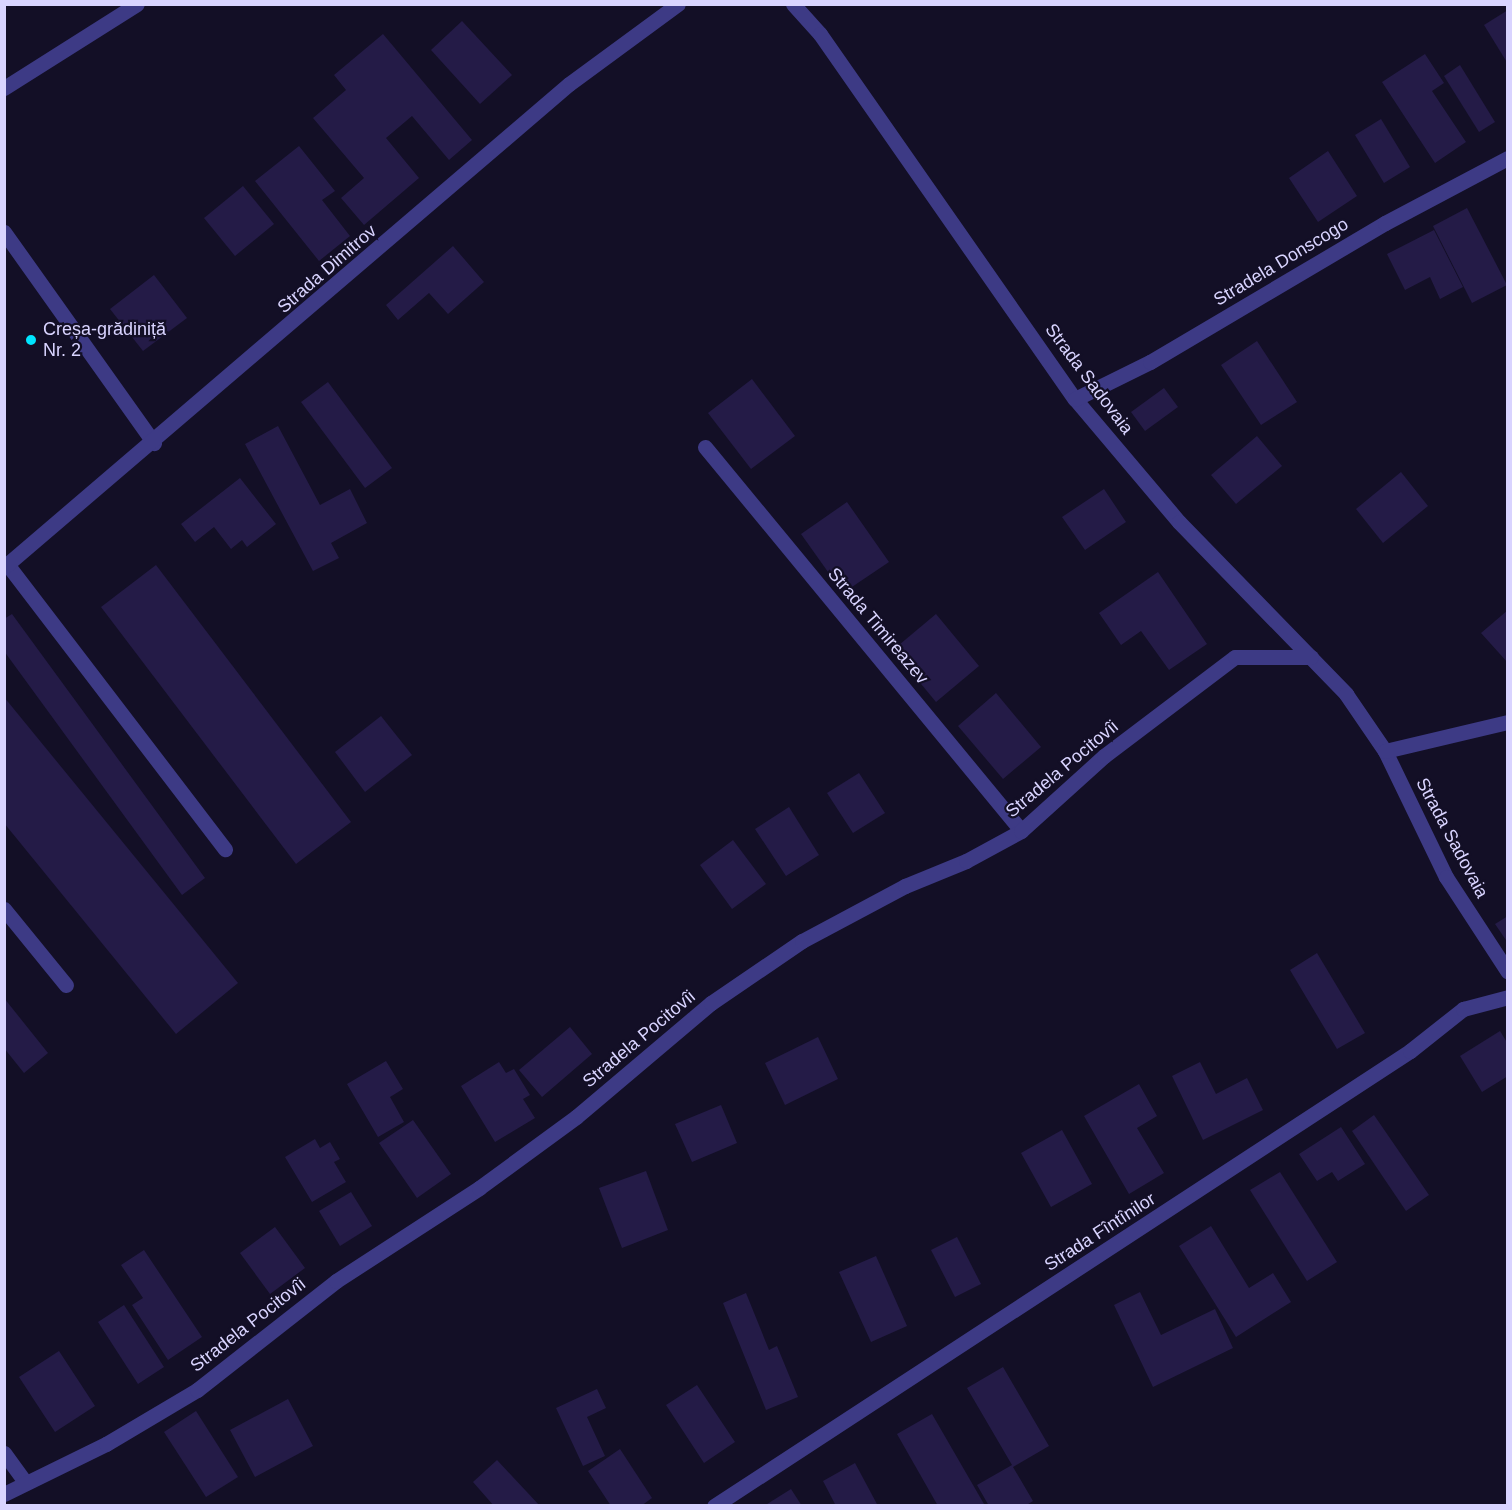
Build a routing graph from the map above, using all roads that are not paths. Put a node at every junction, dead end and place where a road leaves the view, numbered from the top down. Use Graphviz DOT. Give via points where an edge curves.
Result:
graph roads {
  1 [pos="137,4"];
  2 [pos="678,4"];
  3 [pos="793,4"];
  4 [pos="4,88"];
  5 [pos="1508,158"];
  6 [pos="4,232"];
  7 [pos="1075,399"];
  8 [pos="154,443"];
  9 [pos="705,447"];
  10 [pos="6,566"];
  11 [pos="1311,657"];
  12 [pos="1508,722"];
  13 [pos="1385,751"];
  14 [pos="1021,831"];
  15 [pos="225,849"];
  16 [pos="4,909"];
  17 [pos="1508,972"];
  18 [pos="66,985"];
  19 [pos="1508,997"];
  20 [pos="4,1454"];
  21 [pos="26,1483"];
  22 [pos="4,1494"];
  23 [pos="714,1506"];
  1 -- 4 [label="street" via="60,57"];
  2 -- 8 [label="street, Strada Dimitrov" via="569,84"];
  3 -- 7 [label="street, Strada Sadovaia" via="820,34"];
  5 -- 7 [label="street, Stradela Donscogo" via="1385,223 1150,362"];
  6 -- 8 [label="street"];
  7 -- 11 [label="street, Strada Sadovaia" via="1179,522"];
  8 -- 10 [label="street, Strada Dimitrov"];
  9 -- 14 [label="street, Strada Timireazev"];
  10 -- 15 [label="street"];
  11 -- 13 [label="street, Strada Sadovaia" via="1346,694"];
  11 -- 14 [label="street, Stradela Pocitovîi" via="1234,657 1104,756"];
  12 -- 13 [label="street"];
  13 -- 17 [label="street, Strada Sadovaia" via="1446,877"];
  14 -- 21 [label="street, Stradela Pocitovîi" via="802,940 711,1003 576,1118 336,1281 197,1390 106,1444"];
  16 -- 18 [label="street"];
  19 -- 23 [label="street, Strada Fîntînilor" via="1463,1009 1400,1058"];
  20 -- 21 [label="street"];
  21 -- 22 [label="street, Stradela Pocitovîi"];
}
